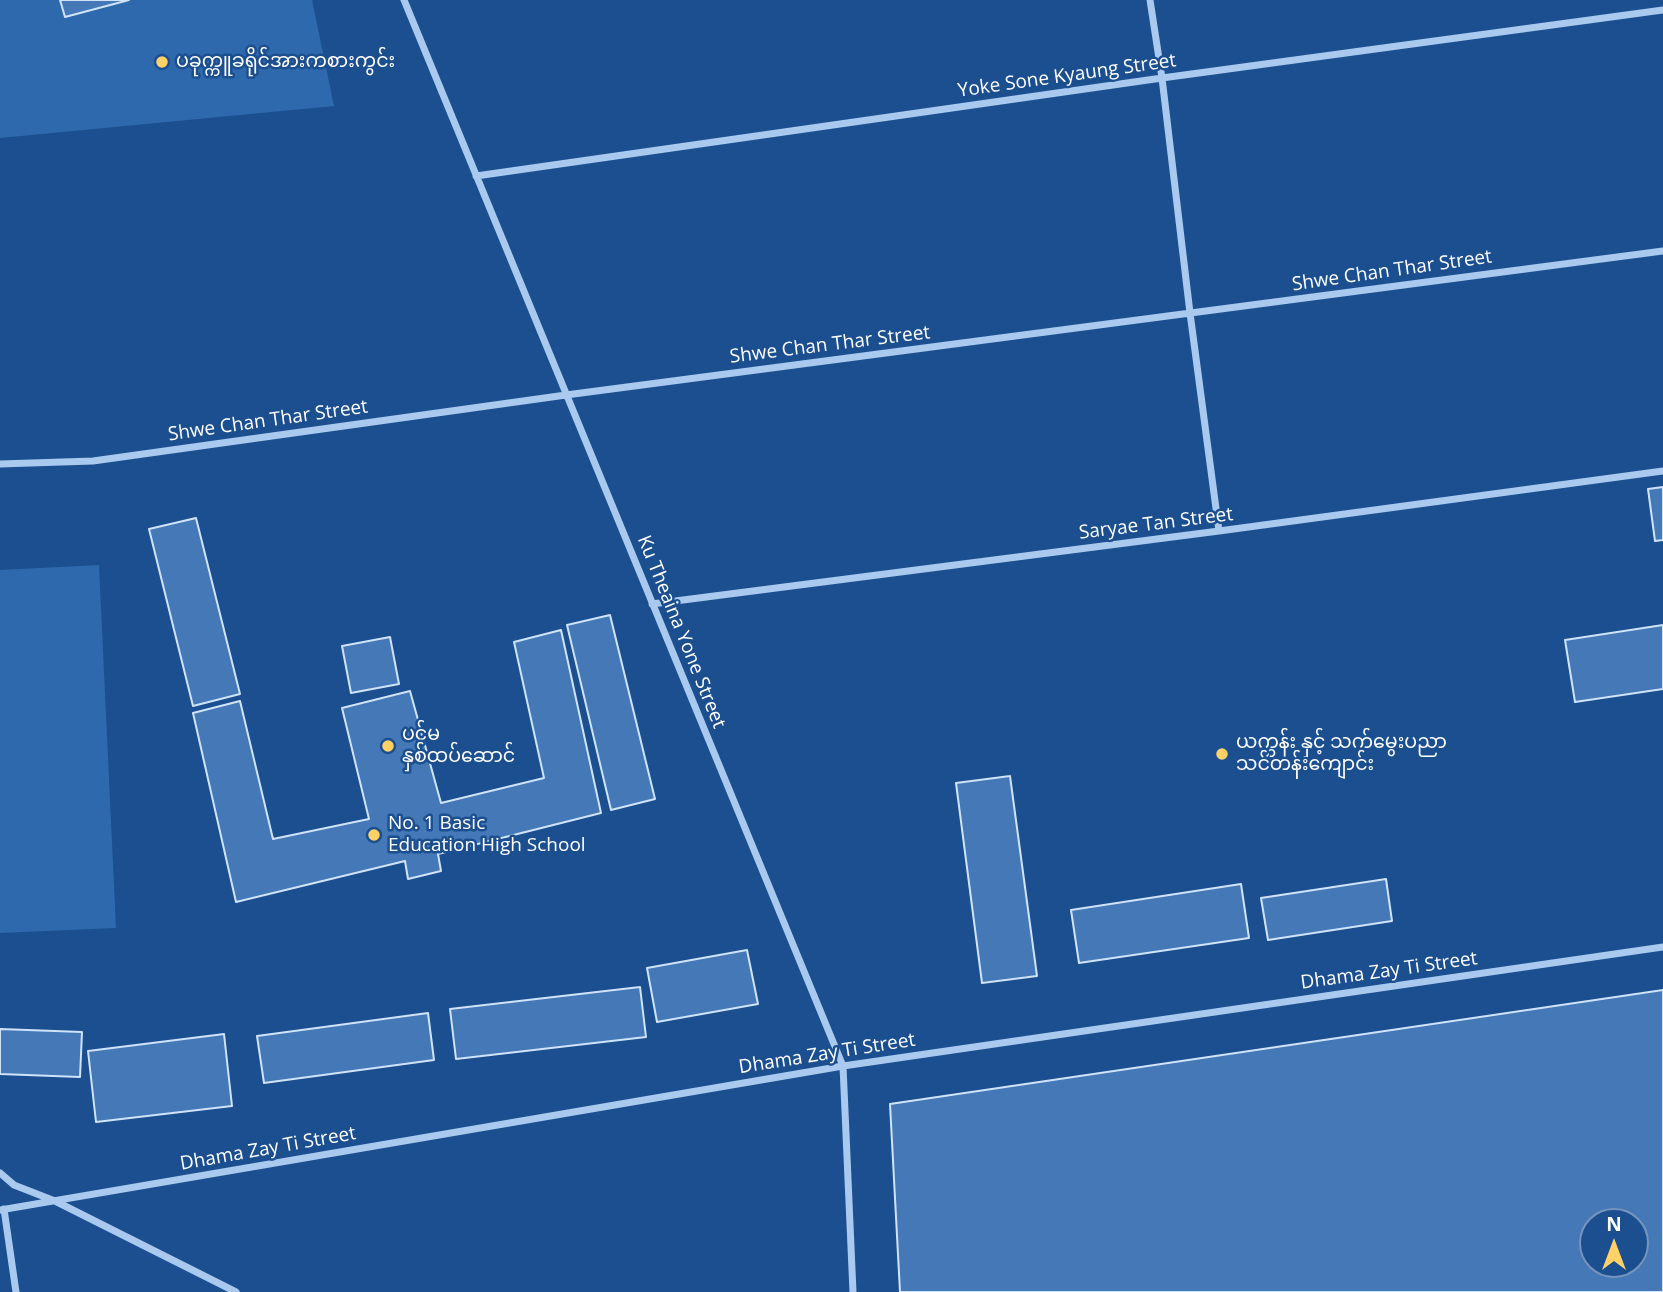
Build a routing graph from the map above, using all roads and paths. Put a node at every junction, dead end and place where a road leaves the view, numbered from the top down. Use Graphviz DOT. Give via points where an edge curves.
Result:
graph roads {
  1 [pos="404,0"];
  2 [pos="1150,0"];
  3 [pos="1663,10"];
  4 [pos="1162,78"];
  5 [pos="476,176"];
  6 [pos="1663,251"];
  7 [pos="1190,313"];
  8 [pos="566,395"];
  9 [pos="0,464"];
  10 [pos="1663,471"];
  11 [pos="1219,531"];
  12 [pos="652,604"];
  13 [pos="1663,947"];
  14 [pos="843,1066"];
  15 [pos="0,1173"];
  16 [pos="55,1201"];
  17 [pos="2,1210"];
  18 [pos="16,1292"];
  19 [pos="236,1292"];
  20 [pos="853,1292"];
  1 -- 5 [label="street, Ku Theaina Yone Street"];
  2 -- 4 [label="street"];
  3 -- 4 [label="street, Yoke Sone Kyaung Street"];
  4 -- 5 [label="street, Yoke Sone Kyaung Street"];
  4 -- 7 [label="street"];
  5 -- 8 [label="street, Ku Theaina Yone Street"];
  6 -- 7 [label="street, Shwe Chan Thar Street"];
  7 -- 8 [label="street, Shwe Chan Thar Street"];
  7 -- 11 [label="street"];
  8 -- 9 [label="street, Shwe Chan Thar Street" via="93,461"];
  8 -- 12 [label="street, Ku Theaina Yone Street"];
  10 -- 11 [label="street, Saryae Tan Street"];
  11 -- 12 [label="street, Saryae Tan Street"];
  12 -- 14 [label="street, Ku Theaina Yone Street"];
  13 -- 14 [label="street, Dhama Zay Ti Street"];
  14 -- 16 [label="street, Dhama Zay Ti Street"];
  14 -- 20 [label="street, Ku Theaina Yone Street"];
  15 -- 16 [label="street" via="14,1185"];
  16 -- 17 [label="street, Dhama Zay Ti Street"];
  16 -- 19 [label="street"];
  17 -- 18 [label="street"];
}
